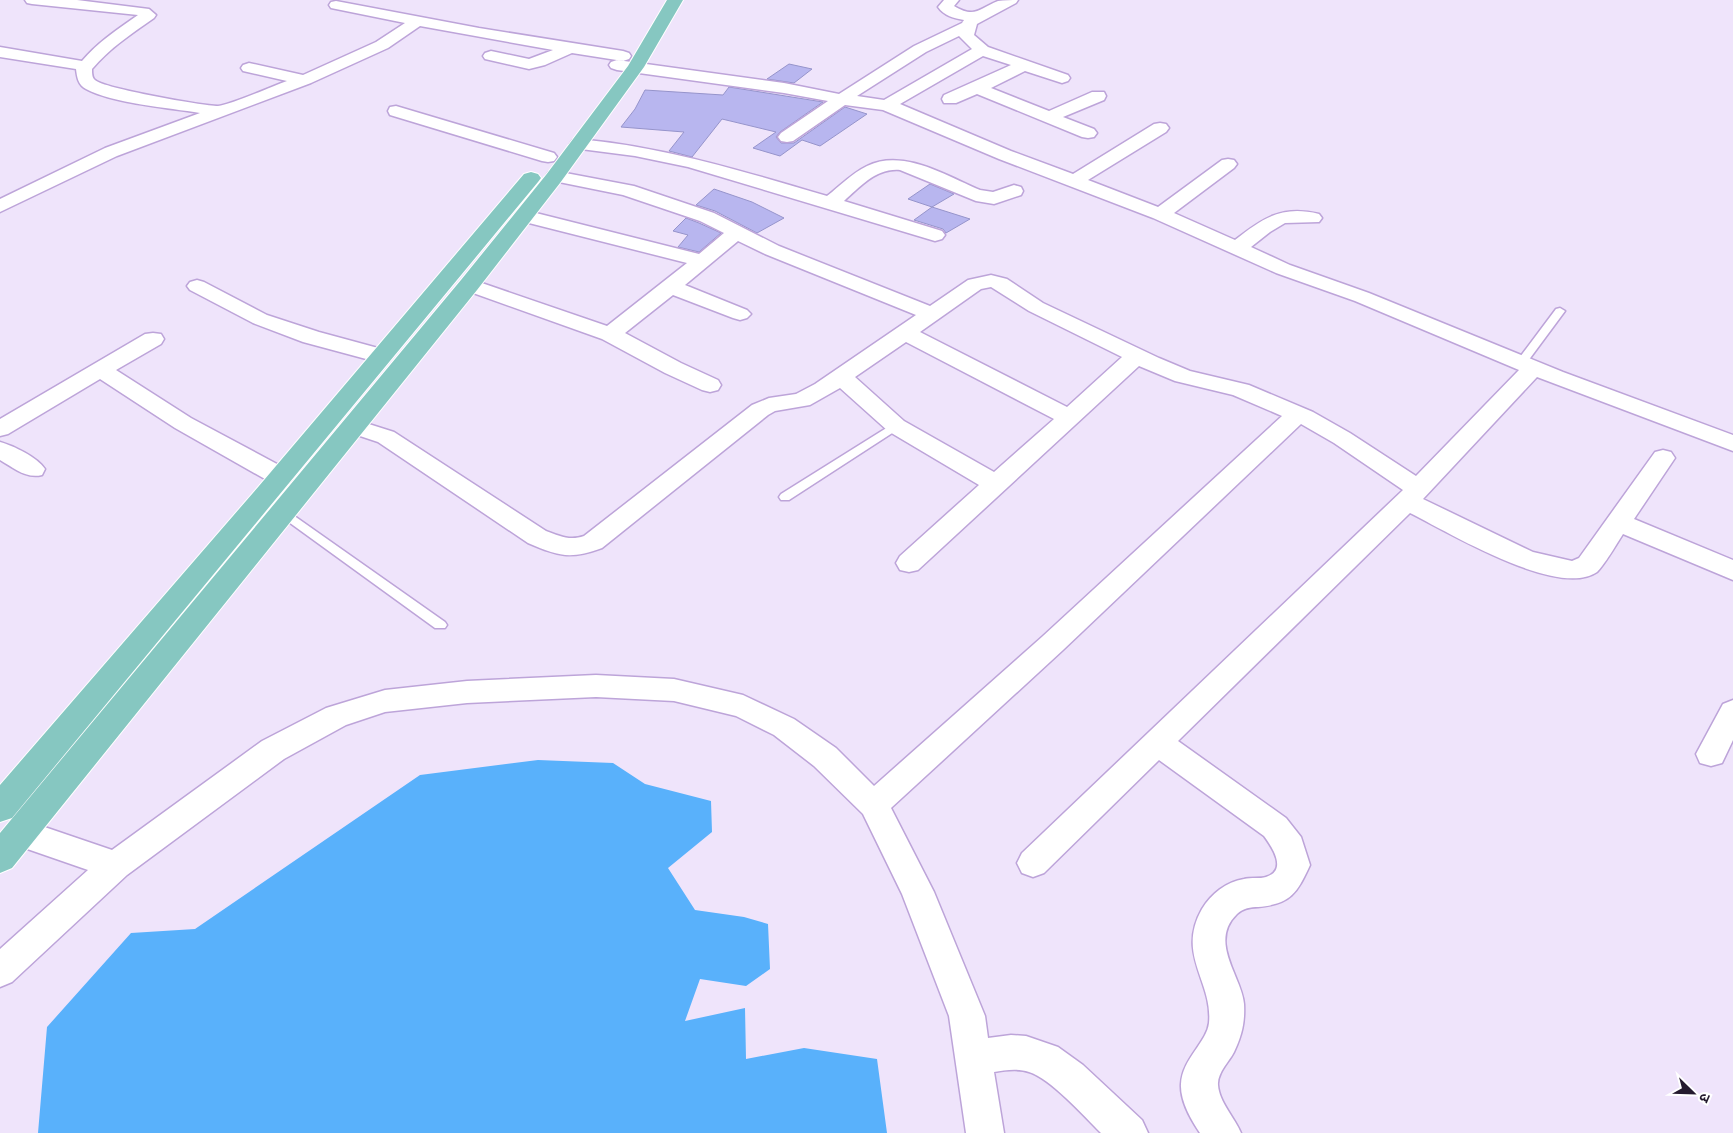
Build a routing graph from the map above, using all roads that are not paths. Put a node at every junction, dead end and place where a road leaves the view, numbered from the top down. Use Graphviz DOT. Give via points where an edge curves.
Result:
graph roads {
  1 [pos="32,0"];
  2 [pos="376,0"];
  3 [pos="656,0"];
  4 [pos="675,0"];
  5 [pos="952,0"];
  6 [pos="1011,0"];
  7 [pos="336,5"];
  8 [pos="360,10"];
  9 [pos="417,22"];
  10 [pos="972,22"];
  11 [pos="570,48"];
  12 [pos="982,50"];
  13 [pos="0,52"];
  14 [pos="491,56"];
  15 [pos="625,63"];
  16 [pos="1024,65"];
  17 [pos="86,66"];
  18 [pos="249,68"];
  19 [pos="1062,78"];
  20 [pos="305,80"];
  21 [pos="978,88"];
  22 [pos="1098,96"];
  23 [pos="950,99"];
  24 [pos="841,100"];
  25 [pos="887,105"];
  26 [pos="221,111"];
  27 [pos="396,111"];
  28 [pos="1049,117"];
  29 [pos="1160,128"];
  30 [pos="1088,133"];
  31 [pos="787,137"];
  32 [pos="579,144"];
  33 [pos="1228,164"];
  34 [pos="552,166"];
  35 [pos="1073,182"];
  36 [pos="1014,191"];
  37 [pos="832,202"];
  38 [pos="0,206"];
  39 [pos="1160,214"];
  40 [pos="524,216"];
  41 [pos="1312,218"];
  42 [pos="737,232"];
  43 [pos="935,235"];
  44 [pos="1237,248"];
  45 [pos="703,261"];
  46 [pos="469,285"];
  47 [pos="197,286"];
  48 [pos="671,287"];
  49 [pos="1560,311"];
  50 [pos="740,314"];
  51 [pos="932,314"];
  52 [pos="905,333"];
  53 [pos="610,334"];
  54 [pos="153,338"];
  55 [pos="381,356"];
  56 [pos="1137,356"];
  57 [pos="1527,366"];
  58 [pos="101,370"];
  59 [pos="841,377"];
  60 [pos="710,385"];
  61 [pos="1298,414"];
  62 [pos="1069,417"];
  63 [pos="353,426"];
  64 [pos="896,426"];
  65 [pos="0,430"];
  66 [pos="1733,443"];
  67 [pos="0,450"];
  68 [pos="1663,458"];
  69 [pos="32,469"];
  70 [pos="281,476"];
  71 [pos="995,484"];
  72 [pos="1413,495"];
  73 [pos="785,497"];
  74 [pos="283,512"];
  75 [pos="1618,522"];
  76 [pos="908,563"];
  77 [pos="1733,571"];
  78 [pos="440,625"];
  79 [pos="1733,712"];
  80 [pos="1158,742"];
  81 [pos="1711,754"];
  82 [pos="874,805"];
  83 [pos="0,808"];
  84 [pos="21,833"];
  85 [pos="0,858"];
  86 [pos="1033,863"];
  87 [pos="116,865"];
  88 [pos="0,971"];
  89 [pos="973,1059"];
  90 [pos="985,1133"];
  91 [pos="1129,1133"];
  92 [pos="1222,1133"];
  1 -- 17 [label="street" via="133,10 149,15 98,52"];
  2 -- 8 [label="street"];
  3 -- 15 [label="main road"];
  4 -- 15 [label="main road"];
  5 -- 10 [label="street" via="945,7"];
  6 -- 10 [label="street"];
  7 -- 8 [label="street"];
  8 -- 9 [label="street"];
  9 -- 11 [label="street"];
  9 -- 20 [label="street" via="382,45"];
  10 -- 12 [label="street" via="966,36"];
  10 -- 24 [label="street" via="920,49"];
  11 -- 14 [label="street" via="529,64"];
  11 -- 15 [label="street"];
  12 -- 16 [label="street"];
  12 -- 25 [label="street"];
  13 -- 17 [label="street"];
  15 -- 24 [label="street" via="806,91"];
  15 -- 32 [label="main road"];
  15 -- 34 [label="main road" via="582,115"];
  16 -- 19 [label="street"];
  16 -- 21 [label="street"];
  17 -- 26 [label="street" via="85,78 90,86 132,98"];
  18 -- 20 [label="street"];
  20 -- 26 [label="street"];
  21 -- 23 [label="street"];
  21 -- 28 [label="street"];
  22 -- 28 [label="street"];
  24 -- 25 [label="street"];
  24 -- 31 [label="street"];
  25 -- 35 [label="street"];
  26 -- 38 [label="street" via="111,152"];
  27 -- 34 [label="street"];
  28 -- 30 [label="street"];
  29 -- 35 [label="street"];
  32 -- 34 [label="main road"];
  32 -- 37 [label="street" via="696,163"];
  33 -- 39 [label="street"];
  34 -- 40 [label="main road"];
  34 -- 42 [label="street" via="660,200"];
  34 -- 55 [label="main road"];
  35 -- 39 [label="street"];
  36 -- 37 [label="street" via="987,198 892,163 873,168"];
  37 -- 43 [label="street"];
  39 -- 44 [label="street"];
  40 -- 45 [label="street" via="614,236"];
  40 -- 46 [label="main road"];
  41 -- 44 [label="street" via="1285,215"];
  42 -- 45 [label="street"];
  42 -- 51 [label="street" via="772,250"];
  44 -- 57 [label="street" via="1283,270 1362,297"];
  45 -- 48 [label="street"];
  46 -- 53 [label="street"];
  46 -- 63 [label="main road"];
  47 -- 55 [label="street" via="260,319"];
  48 -- 50 [label="street"];
  48 -- 53 [label="street"];
  49 -- 57 [label="lane"];
  51 -- 52 [label="street"];
  51 -- 56 [label="street" via="975,284 991,280 1036,307"];
  52 -- 59 [label="street"];
  52 -- 62 [label="street"];
  53 -- 60 [label="street"];
  54 -- 58 [label="street"];
  55 -- 70 [label="main road"];
  56 -- 61 [label="street" via="1183,376 1241,390"];
  56 -- 62 [label="street"];
  57 -- 66 [label="street"];
  57 -- 72 [label="street"];
  58 -- 65 [label="street"];
  58 -- 70 [label="street" via="182,423"];
  59 -- 63 [label="street" via="802,400 769,405 760,410 593,542 577,548 563,548 537,537 386,437"];
  59 -- 64 [label="street"];
  61 -- 72 [label="street" via="1342,438"];
  61 -- 82 [label="street"];
  62 -- 71 [label="street"];
  63 -- 74 [label="main road"];
  64 -- 71 [label="street"];
  64 -- 73 [label="lane"];
  67 -- 69 [label="street"];
  68 -- 75 [label="street"];
  70 -- 83 [label="main road"];
  71 -- 76 [label="street"];
  72 -- 75 [label="street" via="1526,560 1573,570 1588,565"];
  72 -- 80 [label="street"];
  74 -- 78 [label="lane"];
  74 -- 84 [label="main road"];
  75 -- 77 [label="street"];
  79 -- 81 [label="street"];
  80 -- 86 [label="street"];
  80 -- 92 [label="street" via="1274,827 1290,847 1294,865 1287,880 1274,890 1244,893 1226,903 1214,919 1209,938 1212,964 1226,1000 1227,1024 1222,1041 1202,1070 1199,1085 1205,1108"];
  82 -- 87 [label="street" via="825,757 784,727 743,706 674,690 596,686 467,692 385,701 336,716 273,750"];
  82 -- 89 [label="street" via="918,892 964,1007"];
  84 -- 85 [label="main road"];
  84 -- 87 [label="street"];
  87 -- 88 [label="street"];
  89 -- 90 [label="street"];
  89 -- 91 [label="street" via="1008,1052 1034,1055 1057,1066"];
}
